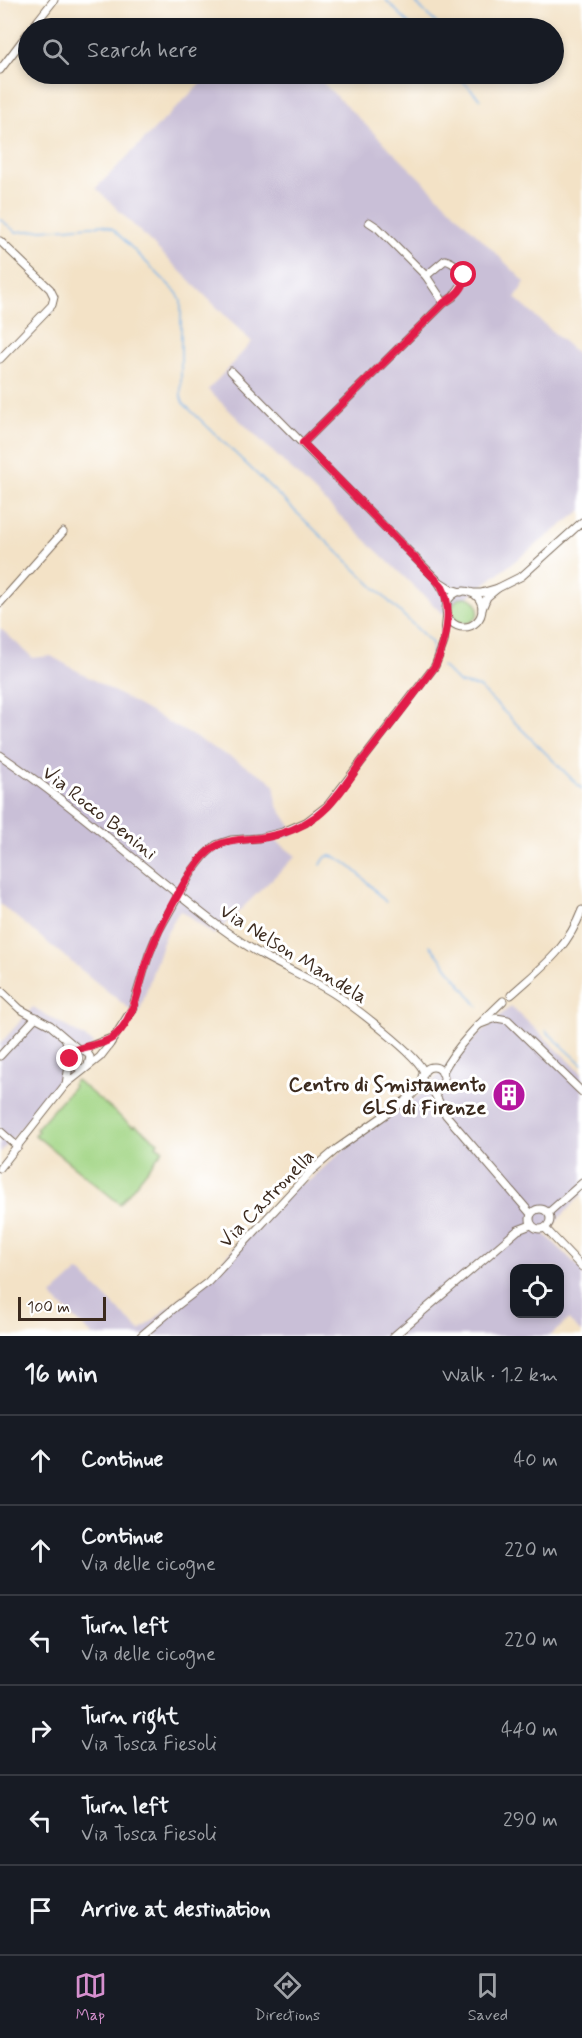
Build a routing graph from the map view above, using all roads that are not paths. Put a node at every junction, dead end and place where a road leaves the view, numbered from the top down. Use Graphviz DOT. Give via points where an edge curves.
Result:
graph roads {
  1 [pos="54,0"];
  2 [pos="40,18"];
  3 [pos="18,46"];
  4 [pos="0,70"];
  5 [pos="369,222"];
  6 [pos="0,241"];
  7 [pos="426,276"];
  8 [pos="444,303"];
  9 [pos="0,359"];
  10 [pos="231,371"];
  11 [pos="303,443"];
  12 [pos="582,522"];
  13 [pos="63,532"];
  14 [pos="437,580"];
  15 [pos="498,588"];
  16 [pos="461,592"];
  17 [pos="471,593"];
  18 [pos="0,603"];
  19 [pos="447,609"];
  20 [pos="482,609"];
  21 [pos="459,627"];
  22 [pos="444,642"];
  23 [pos="0,755"];
  24 [pos="179,895"];
  25 [pos="582,910"];
  26 [pos="0,990"];
  27 [pos="512,995"];
  28 [pos="503,1001"];
  29 [pos="36,1017"];
  30 [pos="478,1025"];
  31 [pos="116,1035"];
  32 [pos="66,1040"];
  33 [pos="80,1049"];
  34 [pos="0,1056"];
  35 [pos="70,1058"];
  36 [pos="450,1059"];
  37 [pos="86,1067"];
  38 [pos="429,1070"];
  39 [pos="442,1073"];
  40 [pos="66,1084"];
  41 [pos="428,1086"];
  42 [pos="582,1092"];
  43 [pos="0,1131"];
  44 [pos="18,1147"];
  45 [pos="0,1168"];
  46 [pos="582,1183"];
  47 [pos="548,1213"];
  48 [pos="531,1214"];
  49 [pos="531,1225"];
  50 [pos="545,1228"];
  51 [pos="582,1267"];
  52 [pos="141,1336"];
  53 [pos="394,1336"];
  1 -- 2 [label="street"];
  3 -- 4 [label="street"];
  5 -- 7 [label="street"];
  6 -- 9 [label="street" via="54,297 52,305"];
  7 -- 8 [label="street"];
  7 -- 8 [label="street" via="446,260 464,275 463,286"];
  8 -- 11 [label="street"];
  10 -- 11 [label="street"];
  11 -- 14 [label="street"];
  12 -- 15 [label="street" via="522,576"];
  13 -- 18 [label="street"];
  14 -- 16 [label="street"];
  14 -- 19 [label="street" via="446,595"];
  15 -- 17 [label="street"];
  15 -- 20 [label="street" via="487,597"];
  16 -- 17 [label="street"];
  16 -- 19 [label="street" via="454,595"];
  17 -- 20 [label="street" via="480,600"];
  19 -- 21 [label="street" via="451,622"];
  19 -- 22 [label="street"];
  20 -- 21 [label="street" via="474,624"];
  21 -- 22 [label="street"];
  22 -- 24 [label="street" via="435,666 328,805 306,822 283,832 216,845 198,862"];
  23 -- 24 [label="street, Via Rocco Benini"];
  24 -- 31 [label="street" via="154,941 132,1009"];
  24 -- 38 [label="street, Via Nelson Mandela" via="264,956 332,993"];
  25 -- 27 [label="street" via="564,946"];
  26 -- 29 [label="street"];
  28 -- 30 [label="street"];
  29 -- 32 [label="street"];
  29 -- 34 [label="street"];
  30 -- 36 [label="street"];
  30 -- 42 [label="street" via="496,1018 508,1020"];
  31 -- 33 [label="street"];
  31 -- 37 [label="street"];
  32 -- 33 [label="street"];
  32 -- 35 [label="street"];
  33 -- 35 [label="street"];
  33 -- 37 [label="street" via="90,1057"];
  35 -- 37 [label="street" via="75,1067"];
  35 -- 40 [label="street"];
  36 -- 38 [label="street"];
  36 -- 39 [label="street"];
  37 -- 40 [label="street"];
  38 -- 39 [label="street"];
  38 -- 41 [label="street"];
  39 -- 41 [label="street" via="444,1080"];
  40 -- 44 [label="street"];
  41 -- 48 [label="street" via="453,1122"];
  41 -- 52 [label="street, Via Castronella" via="338,1148 208,1282"];
  43 -- 44 [label="street"];
  44 -- 45 [label="street"];
  46 -- 47 [label="street"];
  47 -- 48 [label="street" via="539,1209"];
  47 -- 50 [label="street" via="550,1220"];
  48 -- 49 [label="street"];
  49 -- 50 [label="street"];
  49 -- 53 [label="street" via="518,1230"];
  50 -- 51 [label="street"];
}
